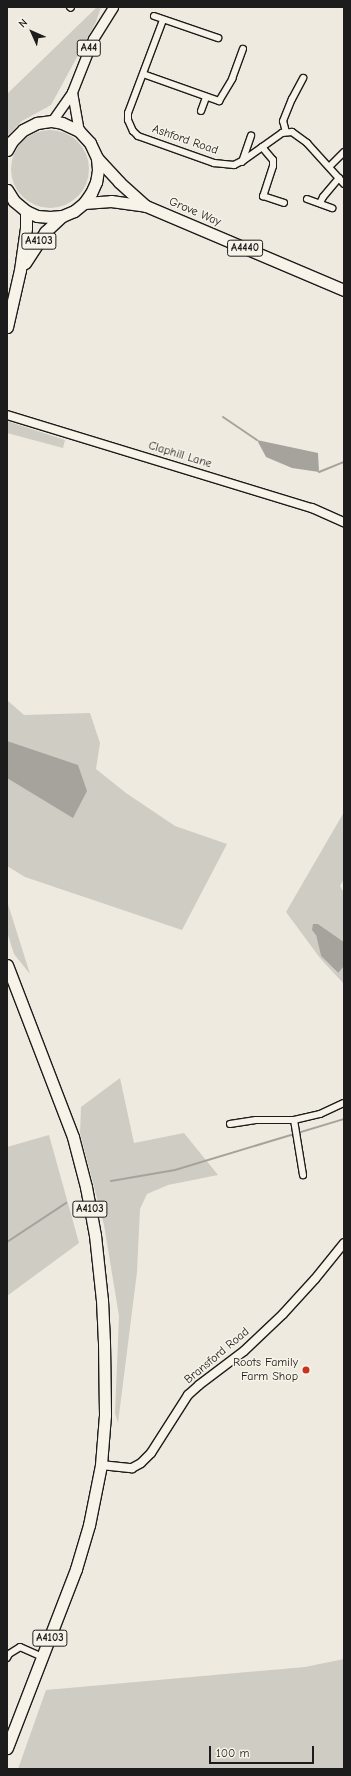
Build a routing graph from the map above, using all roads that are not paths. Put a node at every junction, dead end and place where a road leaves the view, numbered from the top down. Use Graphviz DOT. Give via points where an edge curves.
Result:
graph roads {
  1 [pos="113,7"];
  2 [pos="154,16"];
  3 [pos="163,20"];
  4 [pos="218,38"];
  5 [pos="243,49"];
  6 [pos="142,74"];
  7 [pos="304,78"];
  8 [pos="72,92"];
  9 [pos="206,97"];
  10 [pos="200,111"];
  11 [pos="52,122"];
  12 [pos="79,131"];
  13 [pos="286,132"];
  14 [pos="251,136"];
  15 [pos="262,147"];
  16 [pos="7,150"];
  17 [pos="344,152"];
  18 [pos="97,158"];
  19 [pos="242,162"];
  20 [pos="330,166"];
  21 [pos="339,178"];
  22 [pos="344,184"];
  23 [pos="7,190"];
  24 [pos="307,199"];
  25 [pos="11,200"];
  26 [pos="84,203"];
  27 [pos="320,203"];
  28 [pos="284,204"];
  29 [pos="146,206"];
  30 [pos="332,208"];
  31 [pos="26,211"];
  32 [pos="62,216"];
  33 [pos="20,270"];
  34 [pos="344,290"];
  35 [pos="7,327"];
  36 [pos="9,416"];
  37 [pos="344,522"];
  38 [pos="7,965"];
  39 [pos="344,1103"];
  40 [pos="294,1120"];
  41 [pos="230,1124"];
  42 [pos="303,1175"];
  43 [pos="344,1243"];
  44 [pos="101,1466"];
  45 [pos="42,1657"];
  46 [pos="7,1658"];
  47 [pos="7,1748"];
  1 -- 8 [label="main road, A44" via="93,39"];
  2 -- 3 [label="street"];
  3 -- 4 [label="street"];
  3 -- 6 [label="street, Ashford Road"];
  5 -- 9 [label="street" via="232,79 219,101"];
  6 -- 9 [label="street"];
  6 -- 19 [label="street, Ashford Road" via="128,113 133,132 214,163 234,165"];
  7 -- 13 [label="street" via="283,121"];
  8 -- 11 [label="main road, A44"];
  8 -- 12 [label="main road"];
  9 -- 10 [label="street"];
  11 -- 12 [label="highway" via="62,123"];
  11 -- 16 [label="highway" via="37,123 23,130"];
  12 -- 18 [label="highway" via="90,143"];
  13 -- 15 [label="street"];
  13 -- 20 [label="street" via="292,132 302,138"];
  14 -- 19 [label="street"];
  15 -- 19 [label="street"];
  15 -- 28 [label="street" via="273,160 263,196"];
  17 -- 20 [label="street"];
  18 -- 26 [label="highway" via="96,182"];
  18 -- 29 [label="highway, Grove Way / A4440"];
  20 -- 21 [label="street"];
  21 -- 22 [label="street"];
  21 -- 27 [label="street"];
  23 -- 25 [label="highway"];
  24 -- 27 [label="street"];
  25 -- 31 [label="highway"];
  26 -- 29 [label="highway, Grove Way / A4440" via="111,201"];
  26 -- 32 [label="highway"];
  27 -- 30 [label="street"];
  29 -- 34 [label="highway, Grove Way / A4440"];
  31 -- 32 [label="highway" via="37,216"];
  31 -- 33 [label="highway, A4103"];
  32 -- 33 [label="highway, A4103" via="45,232"];
  33 -- 35 [label="highway, A4103"];
  36 -- 37 [label="street, Claphill Lane" via="312,508"];
  38 -- 44 [label="highway, A4103" via="73,1137 86,1187 95,1235 104,1342"];
  39 -- 40 [label="street" via="320,1114"];
  40 -- 41 [label="street" via="256,1120"];
  40 -- 42 [label="street"];
  43 -- 44 [label="street, Bransford Road" via="283,1314 244,1351 188,1395 142,1463 132,1468"];
  44 -- 45 [label="highway, A4103" via="89,1525 76,1569"];
  45 -- 46 [label="street" via="20,1647"];
  45 -- 47 [label="highway, A4103"];
}
